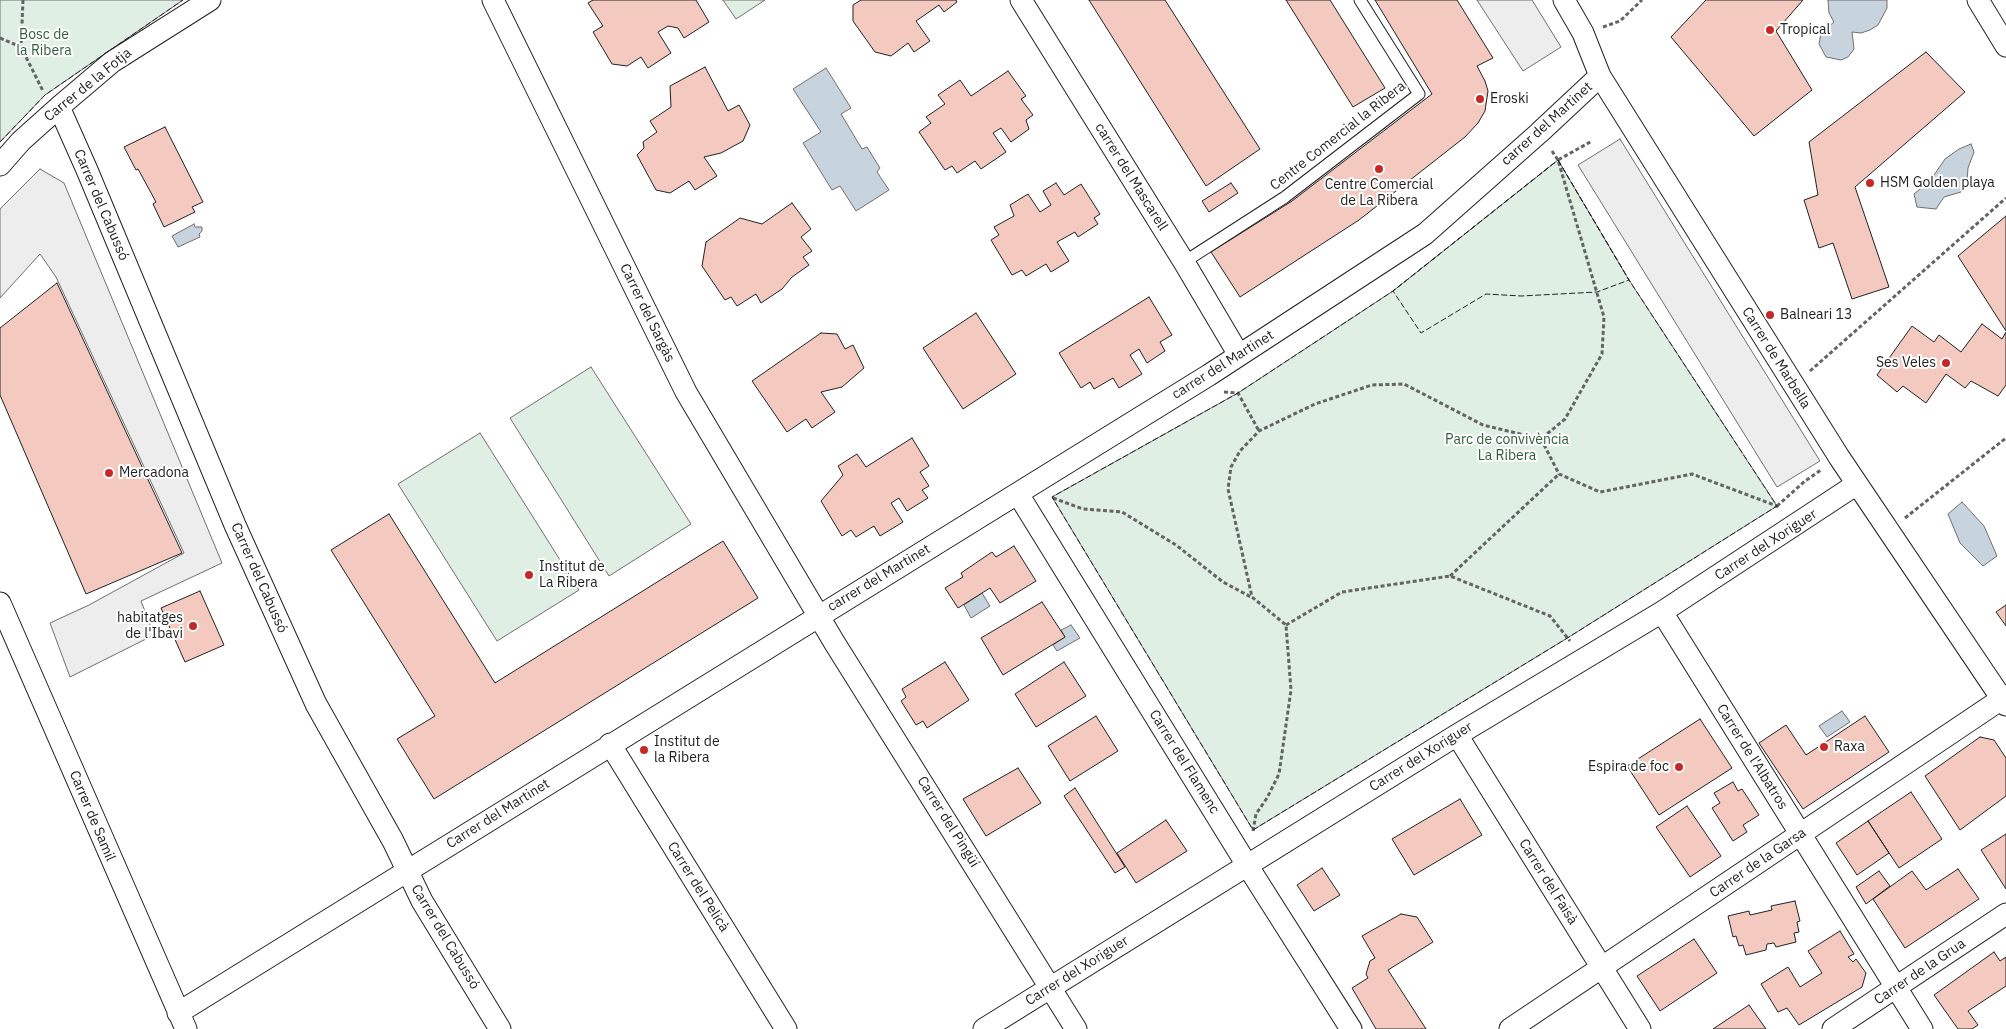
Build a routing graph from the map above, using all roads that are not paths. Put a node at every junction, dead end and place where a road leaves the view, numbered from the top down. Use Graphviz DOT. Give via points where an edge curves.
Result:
graph roads {
  1 [pos="210,0"];
  2 [pos="492,0"];
  3 [pos="1021,0"];
  4 [pos="1360,0"];
  5 [pos="1564,0"];
  6 [pos="1978,0"];
  7 [pos="2006,46"];
  8 [pos="1600,76"];
  9 [pos="52,101"];
  10 [pos="0,165"];
  11 [pos="1184,262"];
  12 [pos="1239,355"];
  13 [pos="1857,484"];
  14 [pos="1018,494"];
  15 [pos="0,603"];
  16 [pos="1662,612"];
  17 [pos="819,615"];
  18 [pos="2005,700"];
  19 [pos="1457,735"];
  20 [pos="610,744"];
  21 [pos="1801,834"];
  22 [pos="1247,865"];
  23 [pos="407,871"];
  24 [pos="2006,914"];
  25 [pos="1602,967"];
  26 [pos="1051,987"];
  27 [pos="1896,988"];
  28 [pos="182,1021"];
  29 [pos="500,1029"];
  30 [pos="786,1029"];
  31 [pos="984,1029"];
  32 [pos="1076,1029"];
  33 [pos="1351,1029"];
  34 [pos="1510,1029"];
  35 [pos="1640,1029"];
  36 [pos="1833,1029"];
  37 [pos="1922,1029"];
  1 -- 9 [label="street, Carrer de la Fotja"];
  2 -- 17 [label="street, Carrer del Sargàs" via="686,392"];
  3 -- 11 [label="street, carrer del Mascarell"];
  4 -- 11 [label="lane, Centre Comercial la Ribera" via="1419,94 1285,197"];
  5 -- 8 [label="street, Carrer de Marbella" via="1584,33"];
  6 -- 7 [label="street"];
  8 -- 12 [label="street, carrer del Martinet" via="1425,234"];
  8 -- 13 [label="street, Carrer de Marbella"];
  9 -- 10 [label="street, Carrer de la Fotja"];
  9 -- 23 [label="street, Carrer del Cabussó" via="91,179 235,525 316,704"];
  11 -- 12 [label="street, carrer del Mascarell"];
  12 -- 14 [label="street, carrer del Martinet"];
  13 -- 16 [label="street, Carrer del Xoriguer"];
  13 -- 18 [label="street, Carrer de Marbella"];
  14 -- 17 [label="street, carrer del Martinet"];
  14 -- 22 [label="street, Carrer del Flamenc"];
  15 -- 28 [label="street, Carrer de Samil"];
  16 -- 19 [label="street, Carrer del Xoriguer"];
  16 -- 21 [label="street, Carrer de l'Albatros"];
  17 -- 20 [label="street, Carrer del Martinet"];
  17 -- 26 [label="street, Carrer del Pingüí"];
  18 -- 21 [label="street, Carrer de la Garsa"];
  19 -- 22 [label="street, Carrer del Xoriguer"];
  19 -- 25 [label="street, Carrer del Faisà"];
  20 -- 23 [label="street, Carrer del Martinet"];
  20 -- 30 [label="street, Carrer del Pelicà"];
  21 -- 25 [label="street, Carrer de la Garsa"];
  21 -- 27 [label="street, Carrer de l'Albatros"];
  22 -- 26 [label="street, Carrer del Xoriguer"];
  22 -- 33 [label="street, Carrer del Flamenc"];
  23 -- 28 [label="street, Carrer del Martinet"];
  23 -- 29 [label="street, Carrer del Cabussó"];
  24 -- 27 [label="street, Carrer de la Grua"];
  25 -- 34 [label="street, Carrer de la Garsa"];
  25 -- 35 [label="street, Carrer del Faisà"];
  26 -- 31 [label="street, Carrer del Xoriguer"];
  26 -- 32 [label="street, Carrer del Pingüí"];
  27 -- 36 [label="street, Carrer de la Grua"];
  27 -- 37 [label="street, Carrer de l'Albatros"];
}
